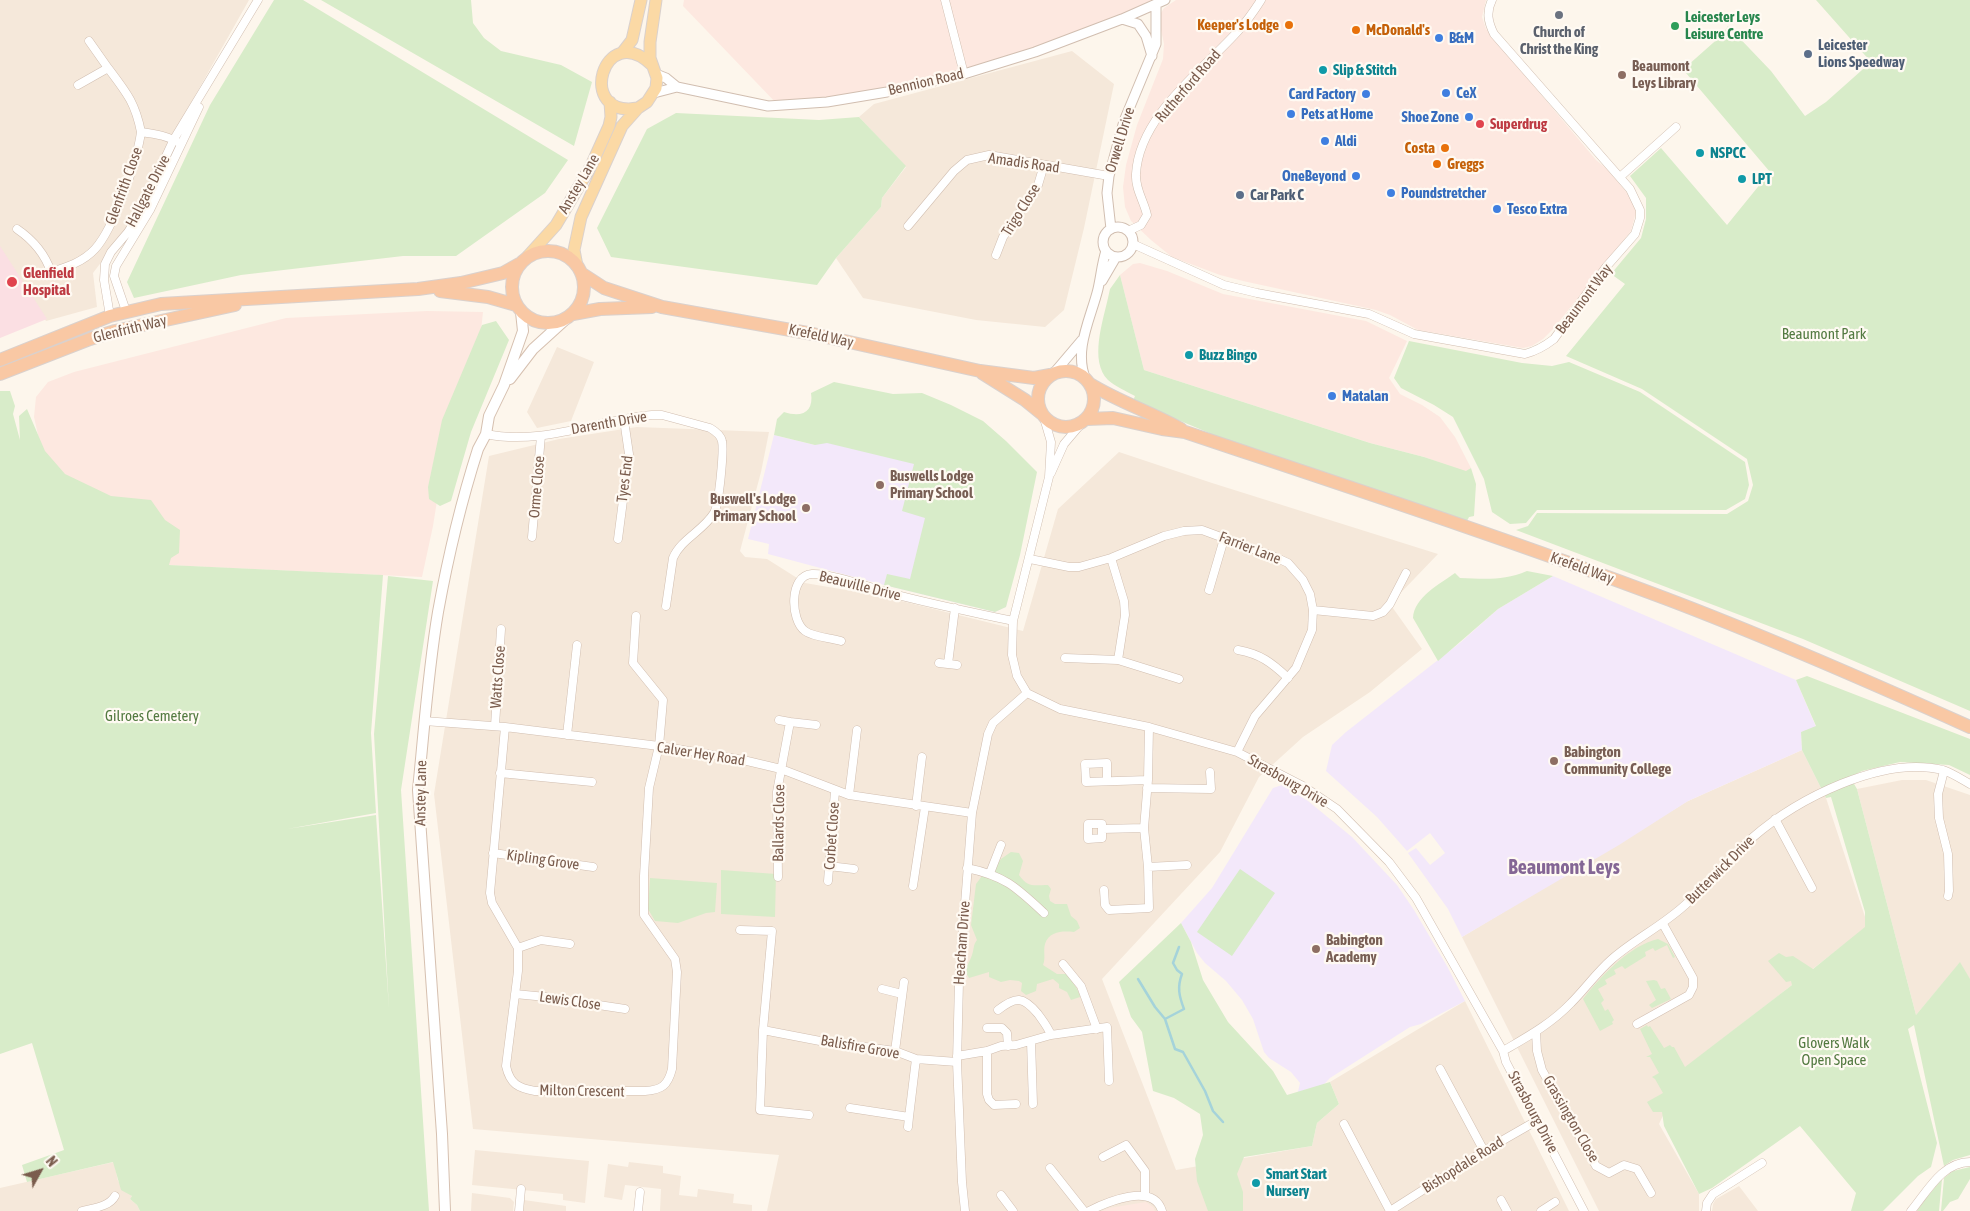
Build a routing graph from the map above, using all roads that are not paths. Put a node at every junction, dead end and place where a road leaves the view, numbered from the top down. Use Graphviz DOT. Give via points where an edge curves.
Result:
graph roads {
  1 [pos="258,0"];
  2 [pos="641,0"];
  3 [pos="656,0"];
  4 [pos="945,0"];
  5 [pos="1165,0"];
  6 [pos="1261,0"];
  7 [pos="1492,0"];
  8 [pos="1156,5"];
  9 [pos="1122,19"];
  10 [pos="89,41"];
  11 [pos="622,54"];
  12 [pos="1152,56"];
  13 [pos="108,68"];
  14 [pos="654,69"];
  15 [pos="964,74"];
  16 [pos="78,85"];
  17 [pos="677,87"];
  18 [pos="654,93"];
  19 [pos="610,102"];
  20 [pos="638,108"];
  21 [pos="1676,127"];
  22 [pos="142,132"];
  23 [pos="178,141"];
  24 [pos="1044,164"];
  25 [pos="1108,176"];
  26 [pos="1620,177"];
  27 [pos="908,226"];
  28 [pos="17,229"];
  29 [pos="1111,229"];
  30 [pos="1128,231"];
  31 [pos="1133,244"];
  32 [pos="1106,251"];
  33 [pos="996,255"];
  34 [pos="1116,257"];
  35 [pos="524,260"];
  36 [pos="579,269"];
  37 [pos="1098,288"];
  38 [pos="418,289"];
  39 [pos="264,298"];
  40 [pos="662,307"];
  41 [pos="222,308"];
  42 [pos="518,309"];
  43 [pos="125,315"];
  44 [pos="110,316"];
  45 [pos="569,317"];
  46 [pos="115,331"];
  47 [pos="1082,340"];
  48 [pos="0,360"];
  49 [pos="980,372"];
  50 [pos="0,374"];
  51 [pos="1052,374"];
  52 [pos="1088,382"];
  53 [pos="504,386"];
  54 [pos="1043,416"];
  55 [pos="624,420"];
  56 [pos="1084,421"];
  57 [pos="1185,432"];
  58 [pos="486,434"];
  59 [pos="542,436"];
  60 [pos="1049,477"];
  61 [pos="532,538"];
  62 [pos="618,539"];
  63 [pos="1224,539"];
  64 [pos="1111,558"];
  65 [pos="1030,559"];
  66 [pos="1406,573"];
  67 [pos="1209,590"];
  68 [pos="666,606"];
  69 [pos="955,608"];
  70 [pos="1313,610"];
  71 [pos="636,616"];
  72 [pos="1013,621"];
  73 [pos="501,629"];
  74 [pos="841,641"];
  75 [pos="578,645"];
  76 [pos="1238,650"];
  77 [pos="1065,658"];
  78 [pos="1118,660"];
  79 [pos="939,663"];
  80 [pos="1288,678"];
  81 [pos="1179,679"];
  82 [pos="1027,693"];
  83 [pos="779,720"];
  84 [pos="424,721"];
  85 [pos="790,722"];
  86 [pos="816,725"];
  87 [pos="494,726"];
  88 [pos="505,727"];
  89 [pos="1149,727"];
  90 [pos="1970,727"];
  91 [pos="857,730"];
  92 [pos="567,735"];
  93 [pos="658,746"];
  94 [pos="1237,752"];
  95 [pos="922,757"];
  96 [pos="782,769"];
  97 [pos="1944,771"];
  98 [pos="1210,772"];
  99 [pos="500,773"];
  100 [pos="1107,781"];
  101 [pos="592,782"];
  102 [pos="1147,784"];
  103 [pos="1970,784"];
  104 [pos="835,791"];
  105 [pos="848,795"];
  106 [pos="916,806"];
  107 [pos="925,807"];
  108 [pos="972,813"];
  109 [pos="1775,819"];
  110 [pos="1144,828"];
  111 [pos="1102,830"];
  112 [pos="1001,845"];
  113 [pos="493,853"];
  114 [pos="1187,865"];
  115 [pos="829,866"];
  116 [pos="593,867"];
  117 [pos="1148,867"];
  118 [pos="967,868"];
  119 [pos="854,869"];
  120 [pos="990,873"];
  121 [pos="778,877"];
  122 [pos="828,882"];
  123 [pos="913,886"];
  124 [pos="1812,888"];
  125 [pos="1104,890"];
  126 [pos="1948,896"];
  127 [pos="1044,912"];
  128 [pos="1663,924"];
  129 [pos="740,930"];
  130 [pos="570,944"];
  131 [pos="518,948"];
  132 [pos="1063,964"];
  133 [pos="904,982"];
  134 [pos="882,989"];
  135 [pos="515,994"];
  136 [pos="902,994"];
  137 [pos="625,1009"];
  138 [pos="998,1010"];
  139 [pos="1637,1024"];
  140 [pos="987,1028"];
  141 [pos="1097,1029"];
  142 [pos="763,1030"];
  143 [pos="1536,1032"];
  144 [pos="1051,1035"];
  145 [pos="1031,1041"];
  146 [pos="1008,1046"];
  147 [pos="1503,1050"];
  148 [pos="896,1051"];
  149 [pos="987,1051"];
  150 [pos="916,1059"];
  151 [pos="957,1059"];
  152 [pos="1440,1070"];
  153 [pos="1109,1081"];
  154 [pos="1016,1104"];
  155 [pos="1033,1104"];
  156 [pos="850,1108"];
  157 [pos="809,1115"];
  158 [pos="909,1117"];
  159 [pos="1538,1120"];
  160 [pos="1344,1124"];
  161 [pos="908,1127"];
  162 [pos="1484,1151"];
  163 [pos="1103,1157"];
  164 [pos="1970,1162"];
  165 [pos="1762,1163"];
  166 [pos="1050,1168"];
  167 [pos="521,1189"];
  168 [pos="640,1192"];
  169 [pos="1651,1193"];
  170 [pos="1001,1195"];
  171 [pos="1145,1195"];
  172 [pos="115,1196"];
  173 [pos="1501,1200"];
  174 [pos="1555,1202"];
  175 [pos="82,1211"];
  176 [pos="445,1211"];
  177 [pos="519,1211"];
  178 [pos="638,1211"];
  179 [pos="965,1211"];
  180 [pos="1013,1211"];
  181 [pos="1084,1211"];
  182 [pos="1089,1211"];
  183 [pos="1162,1211"];
  184 [pos="1390,1211"];
  185 [pos="1507,1211"];
  186 [pos="1541,1211"];
  187 [pos="1584,1211"];
  188 [pos="1706,1211"];
  189 [pos="1911,1211"];
  1 -- 23 [label="street, Hallgate Drive"];
  2 -- 11 [label="main road, Anstey Lane" via="632,40"];
  3 -- 14 [label="main road" via="650,42"];
  4 -- 15 [label="street"];
  5 -- 8 [label="street, Bennion Road"];
  6 -- 30 [label="street, Rutherford Road" via="1238,31 1164,108 1150,130 1136,175 1146,215 1141,225"];
  7 -- 26 [label="street, Beaumont Way" via="1487,18 1494,34"];
  8 -- 9 [label="street, Bennion Road"];
  8 -- 12 [label="street, Orwell Drive" via="1156,44"];
  9 -- 12 [label="street" via="1138,24 1146,36"];
  9 -- 15 [label="street, Bennion Road" via="1035,52"];
  10 -- 13 [label="street, Glenfrith Close"];
  11 -- 14 [label="main road" via="644,57"];
  11 -- 19 [label="main road, Anstey Lane" via="610,60 602,74 601,86"];
  12 -- 25 [label="street, Orwell Drive" via="1124,121"];
  13 -- 16 [label="street"];
  13 -- 22 [label="street, Glenfrith Close" via="129,96"];
  14 -- 17 [label="street, Bennion Road"];
  14 -- 18 [label="main road" via="657,84"];
  15 -- 17 [label="street, Bennion Road" via="887,92 799,105 768,106"];
  17 -- 18 [label="street, Bennion Road"];
  18 -- 20 [label="main road, Anstey Lane"];
  19 -- 20 [label="main road" via="623,108"];
  19 -- 35 [label="main road, Anstey Lane" via="609,126 584,180 556,225"];
  20 -- 36 [label="main road, Anstey Lane" via="622,126 581,217 574,250"];
  21 -- 26 [label="street"];
  22 -- 23 [label="street, Glenfrith Close"];
  22 -- 28 [label="street, Glenfrith Close" via="139,150 110,226 94,250 75,264 51,272 47,260 29,237"];
  23 -- 43 [label="street, Hallgate Drive" via="150,210 116,266 114,276"];
  23 -- 44 [label="street, Hallgate Drive" via="138,216 105,264 104,280"];
  24 -- 25 [label="street, Amadis Road"];
  24 -- 27 [label="street, Amadis Road" via="989,155 967,160"];
  24 -- 33 [label="street, Trigo Close" via="1038,185 1003,237"];
  25 -- 29 [label="street, Orwell Drive"];
  26 -- 31 [label="street, Beaumont Way" via="1640,210 1635,234 1554,339 1525,354 1414,334 1369,314 1224,285"];
  29 -- 30 [label="street"];
  29 -- 32 [label="street" via="1103,242"];
  30 -- 31 [label="street"];
  31 -- 34 [label="street" via="1127,255"];
  32 -- 34 [label="street"];
  32 -- 37 [label="street"];
  34 -- 37 [label="street"];
  35 -- 36 [label="highway" via="539,252 552,251 567,256"];
  35 -- 38 [label="highway, Glenfrith Way" via="503,273"];
  35 -- 42 [label="highway" via="514,273 511,285"];
  36 -- 40 [label="highway, Krefeld Way" via="604,288"];
  36 -- 45 [label="highway" via="584,289 581,302"];
  37 -- 47 [label="street"];
  38 -- 39 [label="highway, Glenfrith Way"];
  38 -- 42 [label="highway, Glenfrith Way" via="488,297"];
  39 -- 41 [label="highway, Glenfrith Way"];
  39 -- 43 [label="highway, Glenfrith Way" via="161,304"];
  40 -- 45 [label="highway, Krefeld Way" via="600,309"];
  40 -- 49 [label="highway, Krefeld Way" via="813,334"];
  41 -- 43 [label="highway"];
  41 -- 46 [label="highway, Glenfrith Way"];
  42 -- 45 [label="highway" via="540,323 554,323"];
  42 -- 53 [label="main road, Anstey Lane" via="522,331"];
  43 -- 44 [label="highway, Glenfrith Way"];
  43 -- 46 [label="highway"];
  44 -- 48 [label="highway, Glenfrith Way"];
  45 -- 53 [label="main road, Anstey Lane" via="533,349"];
  46 -- 50 [label="highway, Glenfrith Way"];
  47 -- 51 [label="street"];
  47 -- 52 [label="street" via="1082,364"];
  49 -- 51 [label="highway, Krefeld Way" via="1034,378"];
  49 -- 54 [label="highway, Krefeld Way" via="1025,400"];
  51 -- 52 [label="highway" via="1075,372"];
  51 -- 54 [label="highway" via="1038,397"];
  52 -- 56 [label="highway" via="1095,399"];
  52 -- 57 [label="highway, Krefeld Way" via="1109,396"];
  53 -- 58 [label="main road, Anstey Lane" via="489,416"];
  54 -- 56 [label="highway" via="1059,427 1073,427"];
  54 -- 60 [label="street" via="1052,442"];
  55 -- 59 [label="street, Darenth Drive"];
  55 -- 62 [label="street, Tyes End" via="629,454"];
  55 -- 68 [label="street, Darenth Drive" via="662,416 710,428 723,443 718,504 708,521 676,551"];
  56 -- 57 [label="highway, Krefeld Way" via="1113,418"];
  56 -- 60 [label="street" via="1064,444"];
  57 -- 90 [label="highway, Krefeld Way" via="1468,526 1668,600 1815,658"];
  58 -- 59 [label="street, Darenth Drive" via="512,438"];
  58 -- 84 [label="main road, Anstey Lane" via="471,469 446,573"];
  59 -- 61 [label="street, Orme Close"];
  60 -- 65 [label="street"];
  63 -- 64 [label="street, Farrier Lane" via="1202,530 1184,531"];
  63 -- 67 [label="street"];
  63 -- 70 [label="street, Farrier Lane" via="1275,556 1288,564 1303,580"];
  64 -- 65 [label="street, Farrier Lane" via="1068,567"];
  64 -- 78 [label="street" via="1125,615"];
  65 -- 72 [label="street"];
  66 -- 70 [label="street" via="1390,604 1373,616"];
  69 -- 72 [label="street, Beauville Drive"];
  69 -- 74 [label="street, Beauville Drive" via="820,574 806,575 796,588 799,625 806,632"];
  69 -- 79 [label="street" via="952,664"];
  70 -- 80 [label="street, Farrier Lane" via="1312,630 1296,668"];
  71 -- 93 [label="street" via="633,663 663,700"];
  72 -- 82 [label="street" via="1012,655 1017,676"];
  73 -- 87 [label="street, Watts Close"];
  75 -- 92 [label="street"];
  76 -- 80 [label="street" via="1255,653"];
  77 -- 78 [label="street"];
  78 -- 81 [label="street"];
  80 -- 94 [label="street, Farrier Lane" via="1255,716"];
  82 -- 89 [label="street, Strasbourg Drive" via="1060,709"];
  82 -- 108 [label="street, Heacham Drive" via="993,723"];
  83 -- 85 [label="street"];
  84 -- 87 [label="street, Calver Hey Road"];
  84 -- 176 [label="main road, Anstey Lane" via="418,790"];
  85 -- 86 [label="street"];
  85 -- 96 [label="street, Ballards Close"];
  87 -- 88 [label="street, Calver Hey Road"];
  88 -- 92 [label="street, Calver Hey Road"];
  88 -- 99 [label="street"];
  89 -- 94 [label="street, Strasbourg Drive"];
  89 -- 102 [label="street"];
  91 -- 105 [label="street"];
  92 -- 93 [label="street, Calver Hey Road"];
  93 -- 96 [label="street, Calver Hey Road"];
  93 -- 135 [label="street, Milton Crescent" via="650,788 644,915 675,959 672,1069 667,1084 645,1091 523,1089 508,1076 506,1066"];
  94 -- 147 [label="street, Strasbourg Drive" via="1303,786 1337,809 1389,862 1416,898"];
  95 -- 106 [label="street"];
  96 -- 104 [label="street, Calver Hey Road"];
  96 -- 121 [label="street, Ballards Close" via="777,792"];
  97 -- 103 [label="street, Butterwick Drive"];
  97 -- 109 [label="street, Butterwick Drive" via="1893,769 1867,776 1846,782"];
  97 -- 126 [label="street" via="1938,794 1939,818 1948,854"];
  98 -- 102 [label="street" via="1211,789"];
  99 -- 101 [label="street"];
  99 -- 113 [label="street"];
  100 -- 102 [label="street"];
  102 -- 110 [label="street"];
  104 -- 105 [label="street, Calver Hey Road"];
  104 -- 115 [label="street, Corbet Close"];
  105 -- 106 [label="street, Calver Hey Road"];
  106 -- 107 [label="street, Calver Hey Road"];
  107 -- 108 [label="street, Calver Hey Road"];
  107 -- 123 [label="street"];
  108 -- 118 [label="street, Heacham Drive"];
  109 -- 124 [label="street"];
  109 -- 128 [label="street, Butterwick Drive"];
  110 -- 111 [label="street"];
  110 -- 117 [label="street"];
  112 -- 120 [label="street"];
  113 -- 116 [label="street, Kipling Grove"];
  113 -- 131 [label="street" via="492,903"];
  114 -- 117 [label="street"];
  115 -- 119 [label="street"];
  115 -- 122 [label="street, Corbet Close"];
  117 -- 125 [label="street" via="1149,908 1109,910"];
  118 -- 120 [label="street"];
  118 -- 151 [label="street, Heacham Drive"];
  120 -- 127 [label="street" via="1013,884"];
  128 -- 139 [label="street" via="1693,978 1693,987 1689,995"];
  128 -- 143 [label="street, Butterwick Drive" via="1612,959 1570,1004"];
  129 -- 142 [label="street" via="772,931"];
  130 -- 131 [label="street" via="541,940"];
  131 -- 135 [label="street, Milton Crescent"];
  132 -- 141 [label="street" via="1081,986"];
  133 -- 136 [label="street"];
  134 -- 136 [label="street"];
  135 -- 137 [label="street, Lewis Close"];
  136 -- 148 [label="street"];
  138 -- 144 [label="street" via="1010,1001 1028,1002"];
  140 -- 146 [label="street" via="1002,1028 1007,1034"];
  141 -- 144 [label="street, Balisfire Grove"];
  141 -- 153 [label="street, Balisfire Grove" via="1109,1027"];
  142 -- 148 [label="street, Balisfire Grove"];
  142 -- 157 [label="street" via="760,1110"];
  143 -- 147 [label="street, Butterwick Drive"];
  143 -- 169 [label="street, Grassington Close" via="1542,1070 1596,1166 1610,1173 1624,1166 1637,1169"];
  144 -- 145 [label="street, Balisfire Grove"];
  145 -- 146 [label="street, Balisfire Grove"];
  145 -- 155 [label="street"];
  146 -- 149 [label="street, Balisfire Grove"];
  147 -- 159 [label="street, Strasbourg Drive" via="1506,1062"];
  148 -- 150 [label="street, Balisfire Grove"];
  149 -- 151 [label="street, Balisfire Grove"];
  149 -- 154 [label="street" via="989,1100 994,1105"];
  150 -- 151 [label="street, Balisfire Grove"];
  150 -- 158 [label="street"];
  151 -- 179 [label="street, Heacham Drive"];
  152 -- 162 [label="street"];
  156 -- 158 [label="street"];
  158 -- 161 [label="street"];
  159 -- 162 [label="street, Bishopdale Road"];
  159 -- 187 [label="street, Strasbourg Drive"];
  160 -- 184 [label="street"];
  162 -- 184 [label="street, Bishopdale Road"];
  163 -- 171 [label="street" via="1126,1145 1145,1172"];
  164 -- 189 [label="street" via="1945,1170"];
  165 -- 188 [label="street" via="1713,1194"];
  166 -- 181 [label="street"];
  167 -- 177 [label="street"];
  168 -- 178 [label="street"];
  170 -- 180 [label="street"];
  171 -- 182 [label="street" via="1120,1199"];
  171 -- 183 [label="street" via="1152,1198"];
  172 -- 175 [label="street" via="107,1204"];
  173 -- 185 [label="street"];
  174 -- 186 [label="street"];
}
